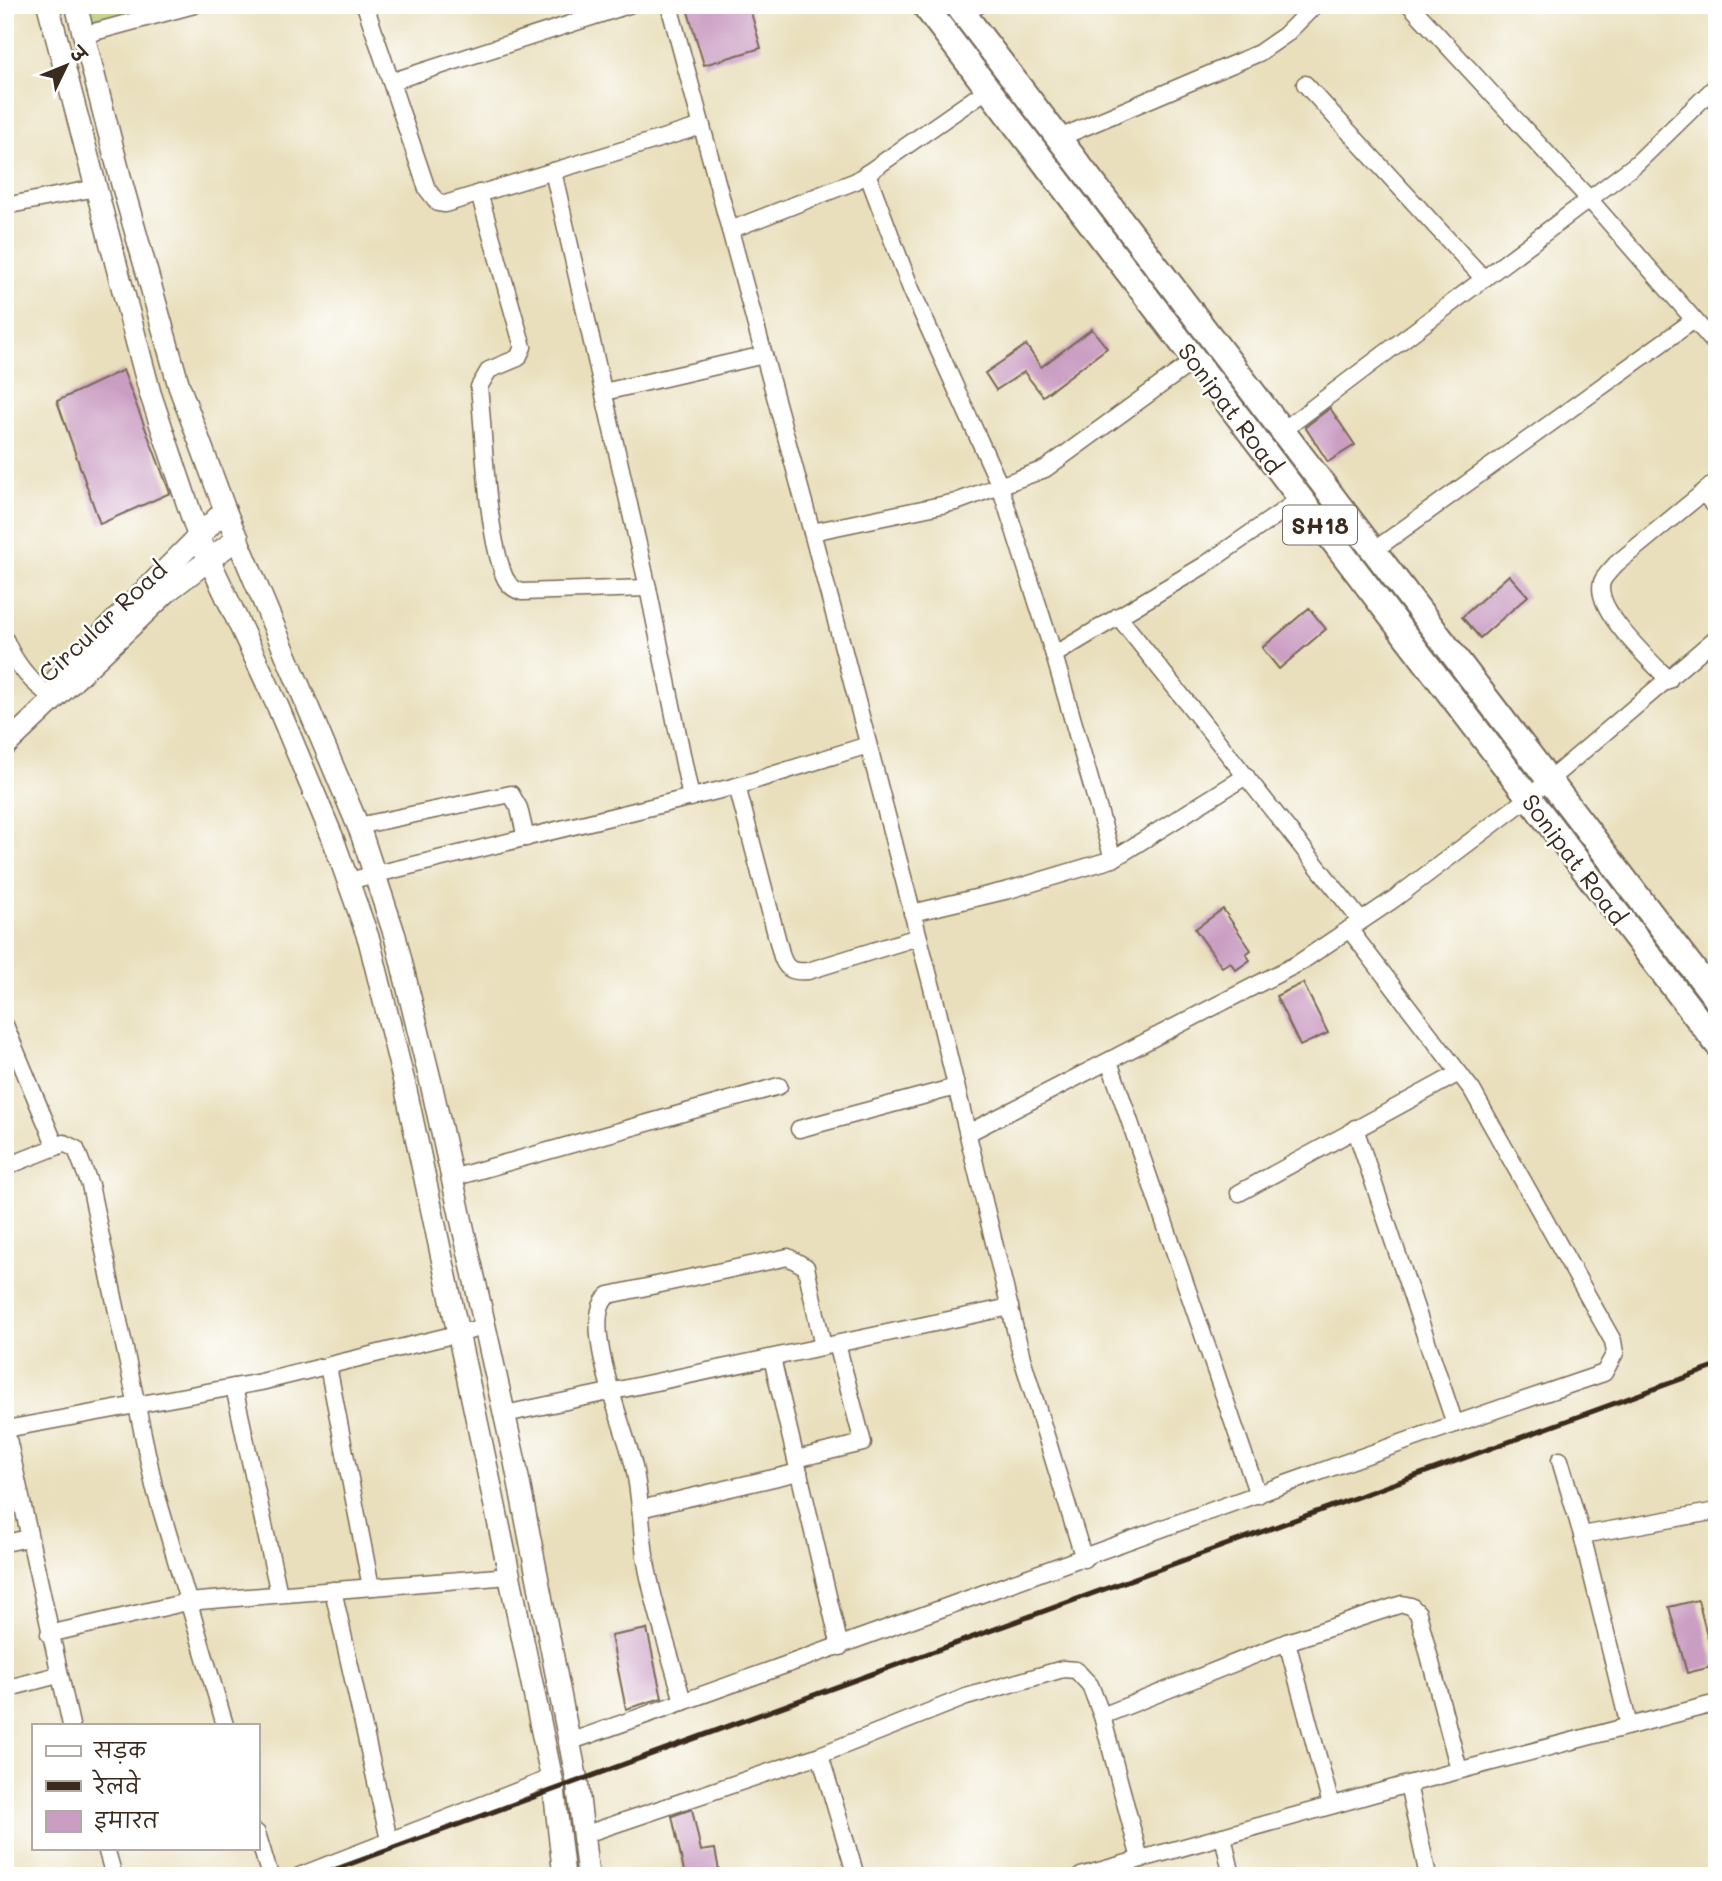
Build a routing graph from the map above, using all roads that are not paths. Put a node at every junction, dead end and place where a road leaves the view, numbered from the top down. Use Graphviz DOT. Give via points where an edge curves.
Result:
graph roads {
  1 [pos="48,5"];
  2 [pos="76,5"];
  3 [pos="194,5"];
  4 [pos="365,5"];
  5 [pos="629,5"];
  6 [pos="669,5"];
  7 [pos="924,5"];
  8 [pos="1315,5"];
  9 [pos="1410,5"];
  10 [pos="966,8"];
  11 [pos="83,35"];
  12 [pos="393,81"];
  13 [pos="1305,84"];
  14 [pos="988,89"];
  15 [pos="1713,96"];
  16 [pos="702,126"];
  17 [pos="1059,138"];
  18 [pos="553,171"];
  19 [pos="867,173"];
  20 [pos="96,188"];
  21 [pos="479,193"];
  22 [pos="1589,200"];
  23 [pos="5,206"];
  24 [pos="730,230"];
  25 [pos="1483,278"];
  26 [pos="1694,320"];
  27 [pos="1717,345"];
  28 [pos="764,355"];
  29 [pos="1195,360"];
  30 [pos="604,392"];
  31 [pos="1282,431"];
  32 [pos="1717,481"];
  33 [pos="1000,486"];
  34 [pos="1703,493"];
  35 [pos="1300,499"];
  36 [pos="1717,509"];
  37 [pos="225,510"];
  38 [pos="812,532"];
  39 [pos="200,538"];
  40 [pos="238,538"];
  41 [pos="1373,551"];
  42 [pos="210,560"];
  43 [pos="648,588"];
  44 [pos="1118,617"];
  45 [pos="1717,637"];
  46 [pos="5,639"];
  47 [pos="1054,655"];
  48 [pos="1668,680"];
  49 [pos="44,691"];
  50 [pos="5,729"];
  51 [pos="869,745"];
  52 [pos="5,746"];
  53 [pos="1246,776"];
  54 [pos="1548,781"];
  55 [pos="737,786"];
  56 [pos="691,798"];
  57 [pos="1528,798"];
  58 [pos="358,825"];
  59 [pos="526,838"];
  60 [pos="1113,859"];
  61 [pos="375,875"];
  62 [pos="348,881"];
  63 [pos="912,913"];
  64 [pos="1355,925"];
  65 [pos="918,937"];
  66 [pos="1717,1000"];
  67 [pos="413,1009"];
  68 [pos="387,1014"];
  69 [pos="5,1025"];
  70 [pos="1717,1044"];
  71 [pos="1109,1061"];
  72 [pos="1459,1073"];
  73 [pos="779,1086"];
  74 [pos="956,1087"];
  75 [pos="1355,1128"];
  76 [pos="799,1129"];
  77 [pos="968,1133"];
  78 [pos="56,1147"];
  79 [pos="5,1167"];
  80 [pos="452,1178"];
  81 [pos="1239,1193"];
  82 [pos="1010,1307"];
  83 [pos="485,1327"];
  84 [pos="458,1334"];
  85 [pos="830,1345"];
  86 [pos="772,1358"];
  87 [pos="328,1366"];
  88 [pos="234,1387"];
  89 [pos="611,1392"];
  90 [pos="137,1405"];
  91 [pos="505,1414"];
  92 [pos="1455,1424"];
  93 [pos="6,1427"];
  94 [pos="1560,1460"];
  95 [pos="798,1465"];
  96 [pos="1258,1495"];
  97 [pos="640,1509"];
  98 [pos="1717,1511"];
  99 [pos="1582,1535"];
  100 [pos="29,1538"];
  101 [pos="5,1543"];
  102 [pos="1084,1559"];
  103 [pos="510,1576"];
  104 [pos="371,1587"];
  105 [pos="333,1590"];
  106 [pos="279,1594"];
  107 [pos="187,1602"];
  108 [pos="49,1634"];
  109 [pos="1287,1642"];
  110 [pos="840,1647"];
  111 [pos="58,1675"];
  112 [pos="5,1689"];
  113 [pos="684,1702"];
  114 [pos="1717,1703"];
  115 [pos="1102,1716"];
  116 [pos="71,1724"];
  117 [pos="225,1724"];
  118 [pos="1629,1726"];
  119 [pos="569,1742"];
  120 [pos="820,1755"];
  121 [pos="1459,1770"];
  122 [pos="551,1778"];
  123 [pos="1408,1784"];
  124 [pos="1331,1805"];
  125 [pos="583,1835"];
  126 [pos="1223,1836"];
  127 [pos="259,1840"];
  128 [pos="389,1840"];
  129 [pos="106,1850"];
  130 [pos="1140,1859"];
  131 [pos="113,1876"];
  132 [pos="270,1876"];
  133 [pos="299,1876"];
  134 [pos="564,1876"];
  135 [pos="588,1876"];
  136 [pos="856,1876"];
  137 [pos="1081,1876"];
  138 [pos="1232,1876"];
  139 [pos="1428,1876"];
  1 -- 20 [label="main road"];
  2 -- 11 [label="main road"];
  3 -- 11 [label="street"];
  4 -- 12 [label="street"];
  5 -- 12 [label="street"];
  6 -- 16 [label="street"];
  7 -- 14 [label="main road, Sonipat Road / SH18"];
  8 -- 17 [label="street" via="1259,53"];
  9 -- 22 [label="street"];
  10 -- 17 [label="main road, Sonipat Road / SH18"];
  11 -- 37 [label="main road" via="179,386"];
  12 -- 21 [label="street" via="432,197 445,204"];
  13 -- 25 [label="street"];
  14 -- 19 [label="street"];
  14 -- 29 [label="main road, Sonipat Road / SH18"];
  15 -- 22 [label="street"];
  16 -- 18 [label="street"];
  16 -- 24 [label="street"];
  17 -- 31 [label="main road, Sonipat Road / SH18"];
  18 -- 21 [label="street"];
  18 -- 30 [label="street"];
  19 -- 24 [label="street"];
  19 -- 33 [label="street" via="911,289"];
  20 -- 23 [label="street"];
  20 -- 39 [label="main road" via="150,393"];
  21 -- 43 [label="street" via="523,347 518,358 489,370 479,387 494,527 505,578 522,592"];
  22 -- 25 [label="street"];
  22 -- 26 [label="street"];
  24 -- 28 [label="street"];
  25 -- 31 [label="street"];
  26 -- 27 [label="street"];
  26 -- 41 [label="street"];
  28 -- 30 [label="street"];
  28 -- 38 [label="street"];
  29 -- 33 [label="street" via="1045,469"];
  29 -- 35 [label="main road, Sonipat Road / SH18"];
  30 -- 43 [label="street"];
  31 -- 41 [label="main road, Sonipat Road / SH18"];
  32 -- 34 [label="street"];
  33 -- 38 [label="street" via="956,502"];
  33 -- 47 [label="street"];
  34 -- 36 [label="street"];
  34 -- 48 [label="street" via="1616,564 1602,581 1601,592 1612,618"];
  35 -- 44 [label="street"];
  35 -- 57 [label="main road, Sonipat Road / SH18"];
  37 -- 39 [label="main road, Circular Road"];
  37 -- 40 [label="main road"];
  38 -- 51 [label="street"];
  39 -- 42 [label="main road"];
  39 -- 49 [label="main road, Circular Road"];
  40 -- 42 [label="main road, Circular Road"];
  40 -- 58 [label="main road"];
  41 -- 54 [label="main road, Sonipat Road / SH18"];
  42 -- 52 [label="main road, Circular Road" via="170,590"];
  42 -- 62 [label="main road" via="278,708"];
  43 -- 56 [label="street"];
  44 -- 47 [label="street"];
  44 -- 53 [label="street"];
  45 -- 48 [label="street"];
  46 -- 49 [label="street" via="13,659"];
  47 -- 60 [label="street"];
  48 -- 54 [label="street"];
  49 -- 50 [label="main road, Circular Road"];
  51 -- 55 [label="street"];
  51 -- 63 [label="street"];
  53 -- 60 [label="street"];
  53 -- 64 [label="street"];
  54 -- 57 [label="street"];
  54 -- 66 [label="main road, Sonipat Road / SH18"];
  55 -- 56 [label="street"];
  55 -- 65 [label="street" via="788,968 808,971"];
  56 -- 59 [label="street"];
  57 -- 64 [label="street"];
  57 -- 70 [label="main road, Sonipat Road / SH18"];
  58 -- 59 [label="street" via="511,794"];
  58 -- 61 [label="main road"];
  59 -- 61 [label="street"];
  60 -- 63 [label="street"];
  61 -- 62 [label="street"];
  61 -- 67 [label="main road"];
  62 -- 68 [label="main road" via="369,940"];
  63 -- 65 [label="street"];
  64 -- 71 [label="street" via="1298,963"];
  64 -- 72 [label="street"];
  65 -- 74 [label="street"];
  67 -- 68 [label="main road"];
  67 -- 80 [label="main road"];
  68 -- 84 [label="main road"];
  69 -- 78 [label="street"];
  71 -- 77 [label="street"];
  71 -- 96 [label="street"];
  72 -- 75 [label="street"];
  72 -- 92 [label="street" via="1608,1331 1615,1353 1604,1373"];
  73 -- 80 [label="street"];
  74 -- 76 [label="street"];
  74 -- 77 [label="street"];
  75 -- 81 [label="street"];
  75 -- 92 [label="street"];
  77 -- 82 [label="street"];
  78 -- 79 [label="street"];
  78 -- 90 [label="street" via="64,1143 76,1149 89,1185"];
  80 -- 83 [label="main road"];
  82 -- 85 [label="street"];
  82 -- 102 [label="street"];
  83 -- 84 [label="street"];
  83 -- 91 [label="main road"];
  84 -- 87 [label="street"];
  84 -- 103 [label="main road"];
  85 -- 86 [label="street"];
  85 -- 89 [label="street" via="806,1267 788,1257 775,1257 602,1300 598,1315"];
  85 -- 95 [label="street" via="863,1443"];
  86 -- 89 [label="street"];
  86 -- 95 [label="street"];
  87 -- 88 [label="street"];
  87 -- 104 [label="street"];
  88 -- 90 [label="street"];
  88 -- 106 [label="street"];
  89 -- 91 [label="street"];
  89 -- 97 [label="street" via="634,1467"];
  90 -- 93 [label="street"];
  90 -- 107 [label="street"];
  91 -- 119 [label="main road"];
  92 -- 96 [label="street"];
  93 -- 100 [label="street"];
  94 -- 99 [label="street"];
  95 -- 97 [label="street"];
  95 -- 110 [label="street"];
  96 -- 102 [label="street"];
  97 -- 113 [label="street" via="646,1564"];
  98 -- 99 [label="street"];
  99 -- 118 [label="street"];
  100 -- 101 [label="street"];
  100 -- 108 [label="street"];
  102 -- 110 [label="street"];
  103 -- 104 [label="street"];
  103 -- 122 [label="main road"];
  104 -- 105 [label="street"];
  105 -- 106 [label="street"];
  105 -- 128 [label="street"];
  106 -- 107 [label="street"];
  107 -- 108 [label="street"];
  107 -- 117 [label="street"];
  108 -- 111 [label="street"];
  109 -- 115 [label="street"];
  109 -- 121 [label="street" via="1368,1613 1411,1606 1418,1613"];
  109 -- 124 [label="street"];
  110 -- 113 [label="street"];
  111 -- 112 [label="street"];
  111 -- 116 [label="street"];
  113 -- 119 [label="street"];
  114 -- 118 [label="street"];
  115 -- 120 [label="street" via="1085,1678 1076,1670 1063,1669 965,1697"];
  115 -- 130 [label="street"];
  118 -- 121 [label="street"];
  119 -- 125 [label="main road"];
  120 -- 125 [label="street"];
  120 -- 136 [label="street"];
  121 -- 123 [label="street"];
  122 -- 128 [label="street"];
  122 -- 134 [label="main road"];
  123 -- 124 [label="street"];
  123 -- 139 [label="street"];
  124 -- 126 [label="street"];
  125 -- 135 [label="main road"];
  126 -- 130 [label="street"];
  126 -- 138 [label="street"];
  127 -- 132 [label="street"];
  128 -- 133 [label="street"];
  129 -- 131 [label="street"];
  130 -- 137 [label="street"];
}
